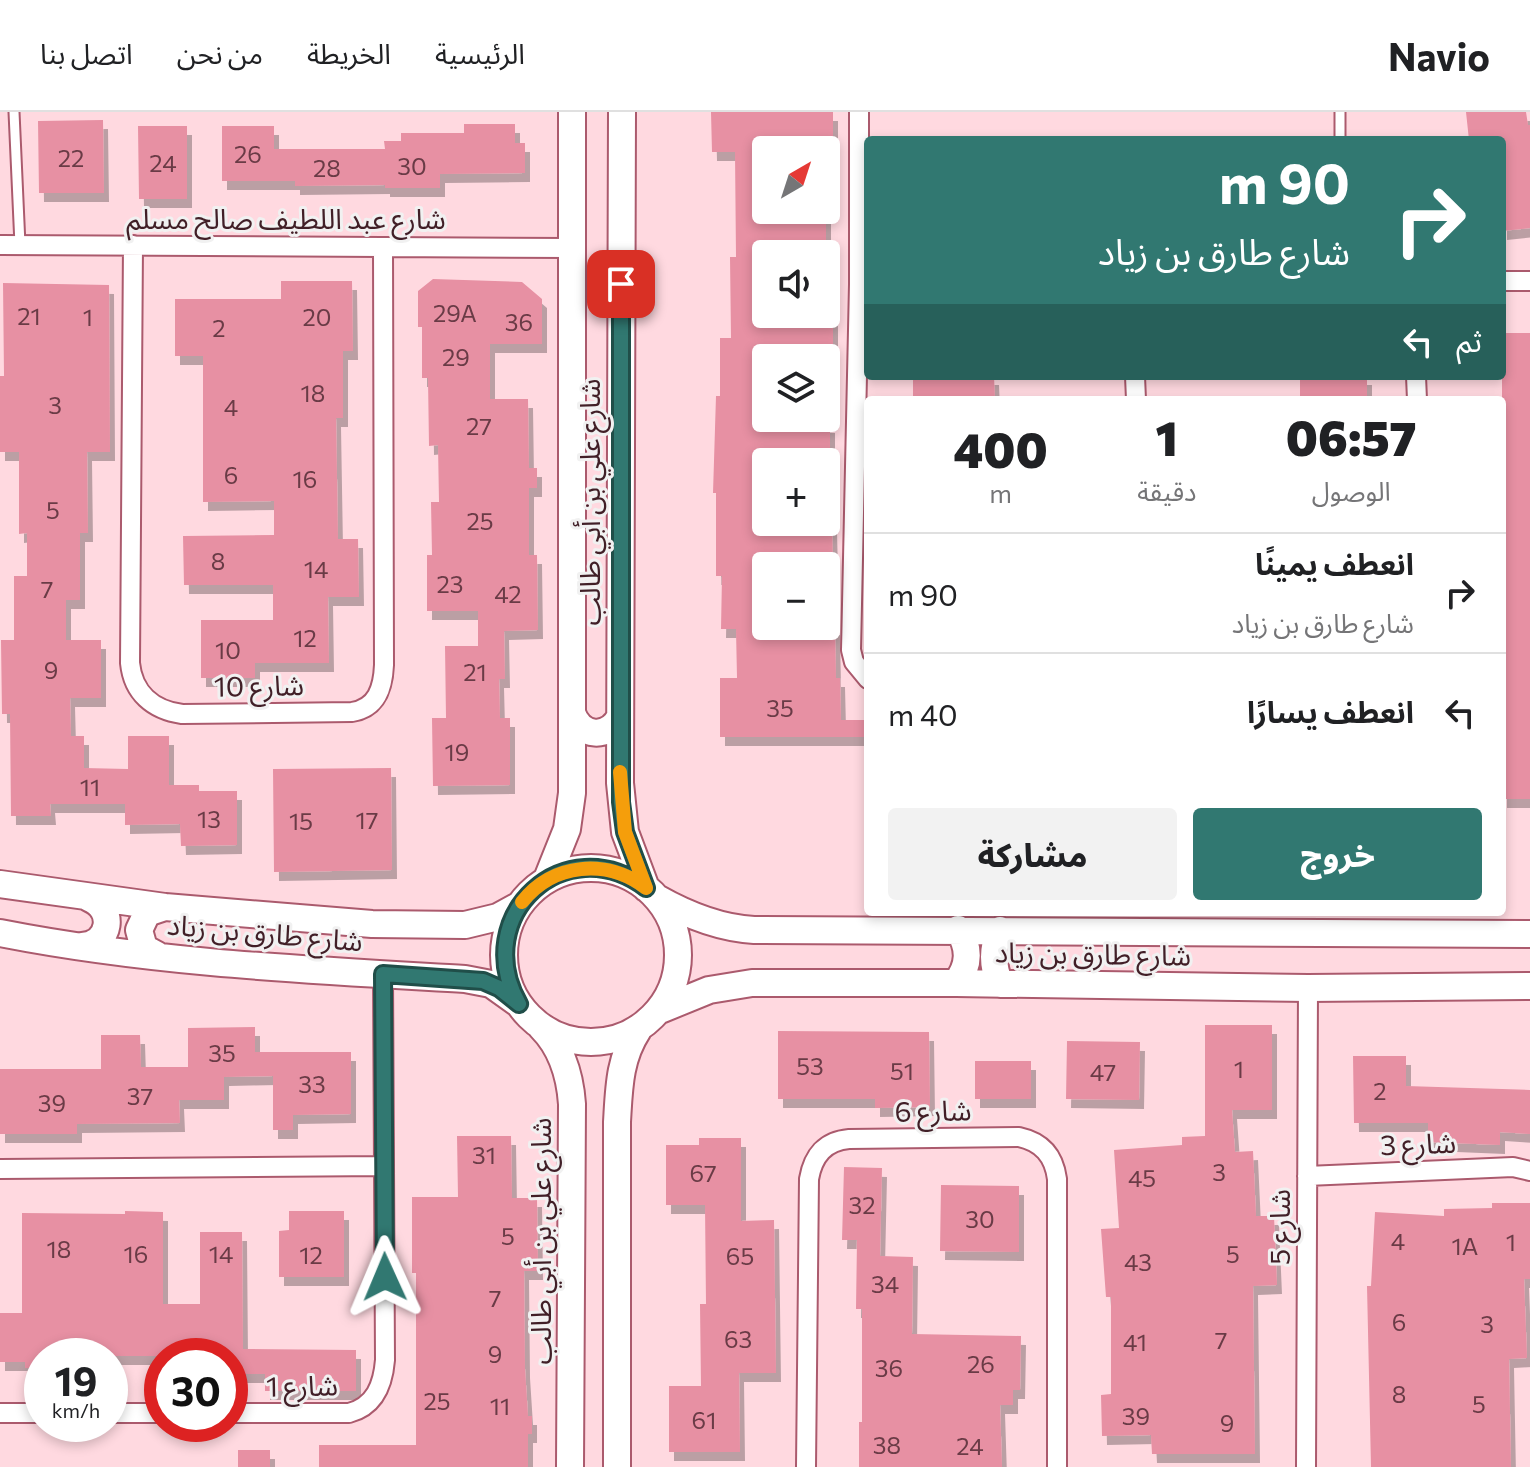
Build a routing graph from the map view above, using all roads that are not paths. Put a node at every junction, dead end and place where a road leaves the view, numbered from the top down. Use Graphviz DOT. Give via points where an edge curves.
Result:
graph roads {
  1 [pos="14,112"];
  2 [pos="572,112"];
  3 [pos="622,112"];
  4 [pos="859,112"];
  5 [pos="1340,112"];
  6 [pos="1340,136"];
  7 [pos="0,245"];
  8 [pos="20,245"];
  9 [pos="133,245"];
  10 [pos="383,247"];
  11 [pos="571,248"];
  12 [pos="1506,281"];
  13 [pos="1530,281"];
  14 [pos="863,284"];
  15 [pos="864,674"];
  16 [pos="572,713"];
  17 [pos="620,717"];
  18 [pos="547,879"];
  19 [pos="0,884"];
  20 [pos="652,893"];
  21 [pos="89,898"];
  22 [pos="518,906"];
  23 [pos="165,907"];
  24 [pos="958,929"];
  25 [pos="1000,930"];
  26 [pos="0,933"];
  27 [pos="1530,934"];
  28 [pos="82,946"];
  29 [pos="157,955"];
  30 [pos="383,974"];
  31 [pos="956,983"];
  32 [pos="1000,984"];
  33 [pos="1530,986"];
  34 [pos="1308,988"];
  35 [pos="519,1004"];
  36 [pos="660,1010"];
  37 [pos="538,1025"];
  38 [pos="638,1030"];
  39 [pos="573,1119"];
  40 [pos="617,1122"];
  41 [pos="384,1166"];
  42 [pos="0,1169"];
  43 [pos="1530,1171"];
  44 [pos="1307,1176"];
  45 [pos="0,1413"];
  46 [pos="24,1413"];
  47 [pos="248,1413"];
  48 [pos="570,1467"];
  49 [pos="617,1467"];
  50 [pos="806,1467"];
  51 [pos="1057,1467"];
  52 [pos="1306,1467"];
  1 -- 8 [label="lane"];
  2 -- 11 [label="main road, شارع علي بن أبي طالب"];
  3 -- 17 [label="main road, شارع علي بن أبي طالب"];
  4 -- 14 [label="street"];
  5 -- 6 [label="lane"];
  7 -- 8 [label="street, شارع عبد اللطيف صالح مسلم"];
  8 -- 9 [label="street, شارع عبد اللطيف صالح مسلم"];
  9 -- 10 [label="street, شارع عبد اللطيف صالح مسلم"];
  9 -- 10 [label="street, شارع 10" via="130,663 140,693 161,709 182,714 352,712 369,706 380,691"];
  10 -- 11 [label="street, شارع عبد اللطيف صالح مسلم"];
  11 -- 16 [label="main road, شارع علي بن أبي طالب"];
  12 -- 13 [label="street"];
  14 -- 15 [label="street" via="851,650"];
  16 -- 17 [label="main road" via="580,727 595,734 610,730"];
  16 -- 18 [label="main road, شارع علي بن أبي طالب" via="571,810"];
  17 -- 20 [label="main road, شارع علي بن أبي طالب" via="623,817 630,847"];
  18 -- 20 [label="main road" via="598,868 624,874"];
  18 -- 22 [label="main road"];
  19 -- 21 [label="main road, شارع طارق بن زياد"];
  20 -- 24 [label="main road, شارع طارق بن زياد" via="693,916 747,930"];
  20 -- 36 [label="main road" via="673,924 679,953 675,983"];
  21 -- 23 [label="main road, شارع طارق بن زياد"];
  21 -- 28 [label="main road" via="103,907 108,923 102,938"];
  22 -- 23 [label="main road, شارع طارق بن زياد" via="488,920 451,926"];
  22 -- 35 [label="main road" via="504,948 506,977"];
  23 -- 29 [label="main road" via="147,913 139,930 144,948"];
  24 -- 25 [label="main road, شارع طارق بن زياد"];
  24 -- 31 [label="main road" via="968,962"];
  25 -- 27 [label="main road, شارع طارق بن زياد"];
  25 -- 32 [label="main road" via="993,963"];
  26 -- 28 [label="main road, شارع طارق بن زياد"];
  28 -- 29 [label="main road, شارع طارق بن زياد"];
  29 -- 30 [label="main road, شارع طارق بن زياد"];
  30 -- 35 [label="main road, شارع طارق بن زياد" via="483,981"];
  30 -- 41 [label="street, شارع 1"];
  31 -- 32 [label="main road, شارع طارق بن زياد"];
  31 -- 36 [label="main road, شارع طارق بن زياد" via="738,985 709,990"];
  32 -- 34 [label="main road, شارع طارق بن زياد"];
  33 -- 34 [label="main road, شارع طارق بن زياد"];
  34 -- 44 [label="street, شارع 5"];
  35 -- 37 [label="main road"];
  36 -- 38 [label="main road"];
  37 -- 38 [label="main road" via="565,1039 595,1043"];
  37 -- 39 [label="main road, شارع علي بن أبي طالب" via="564,1062"];
  38 -- 40 [label="main road" via="620,1075"];
  39 -- 40 [label="main road" via="591,1110"];
  39 -- 48 [label="main road, شارع علي بن أبي طالب"];
  40 -- 49 [label="main road"];
  41 -- 42 [label="street"];
  41 -- 47 [label="street, شارع 1" via="385,1360 380,1388 367,1406 349,1413"];
  43 -- 44 [label="street, شارع 3" via="1513,1167"];
  44 -- 52 [label="street, شارع 5"];
  45 -- 46 [label="street"];
  50 -- 51 [label="street, شارع 6" via="809,1179 818,1155 832,1142 849,1139 1019,1137 1046,1151 1057,1179"];
}
